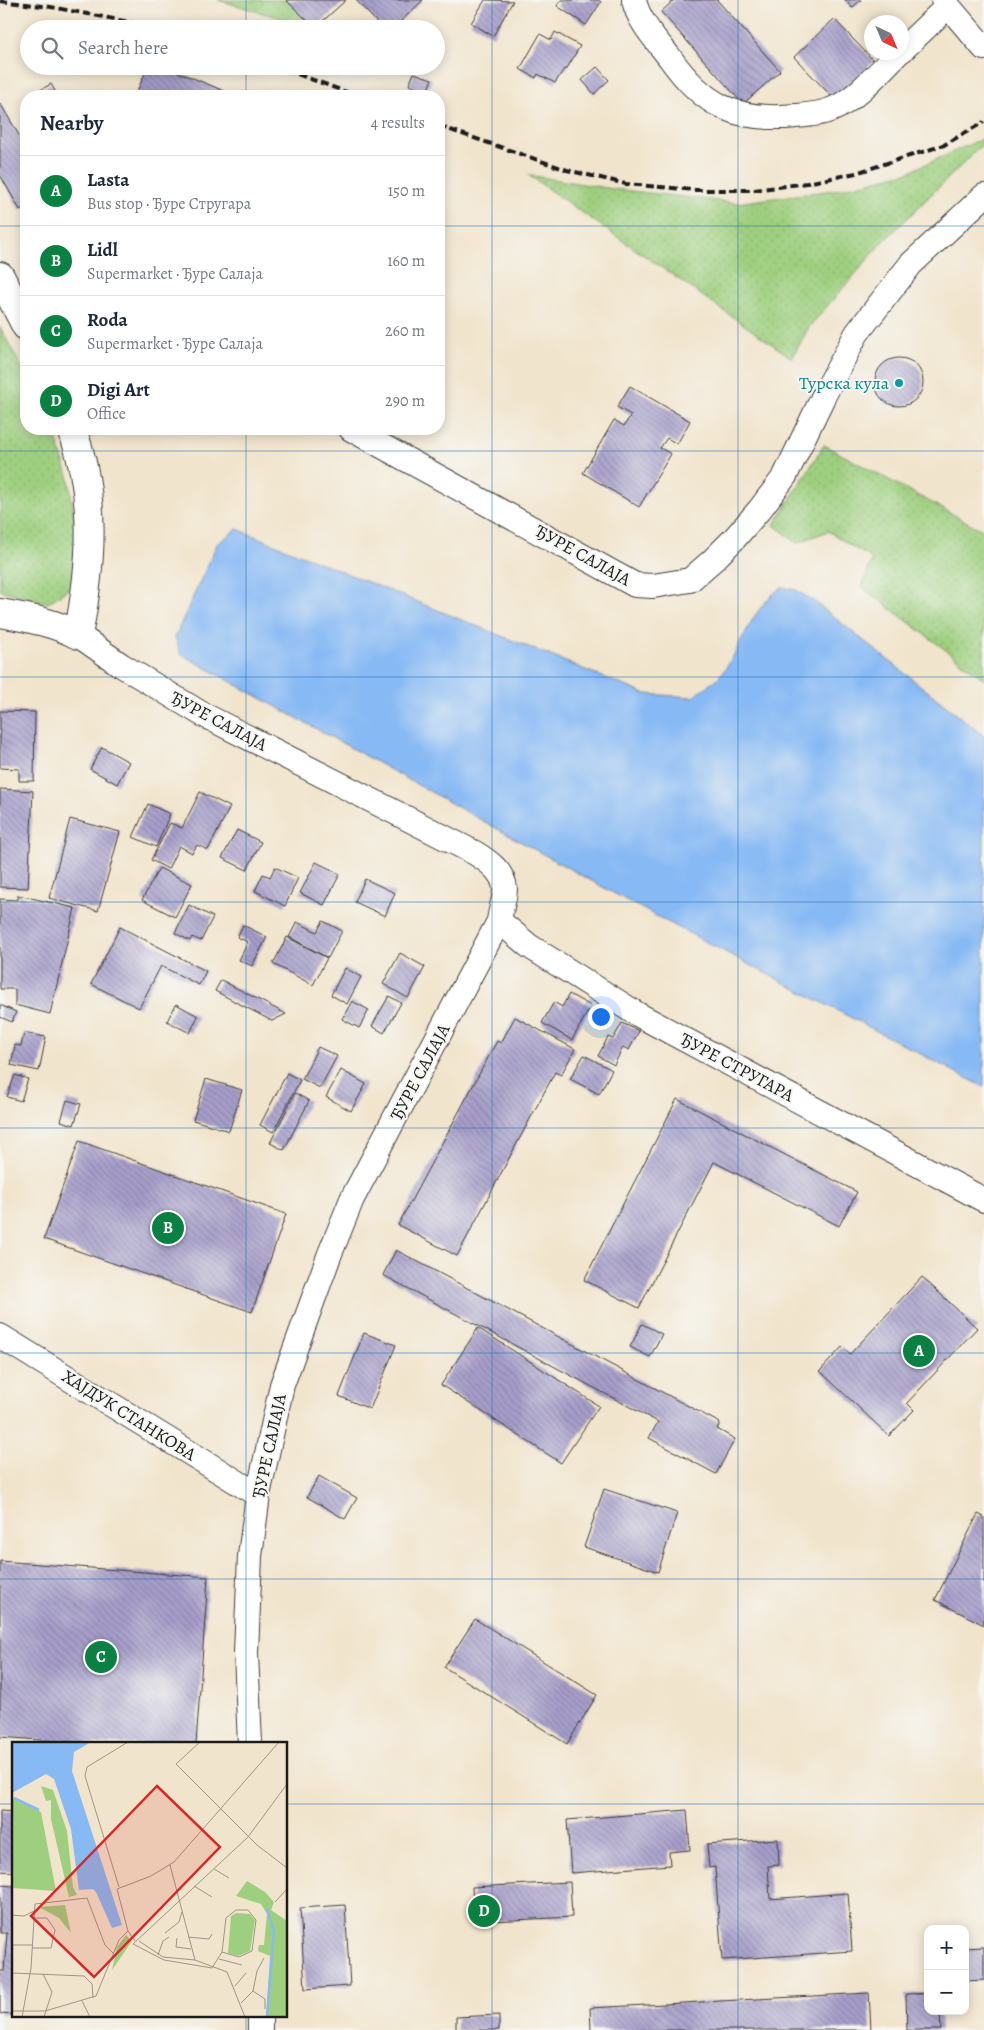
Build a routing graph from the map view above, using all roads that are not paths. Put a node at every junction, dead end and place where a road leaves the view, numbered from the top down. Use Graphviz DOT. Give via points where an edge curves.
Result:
graph roads {
  1 [pos="634,0"];
  2 [pos="945,3"];
  3 [pos="909,42"];
  4 [pos="984,48"];
  5 [pos="891,60"];
  6 [pos="984,196"];
  7 [pos="0,276"];
  8 [pos="20,314"];
  9 [pos="74,435"];
  10 [pos="362,435"];
  11 [pos="0,613"];
  12 [pos="78,635"];
  13 [pos="498,920"];
  14 [pos="984,1200"];
  15 [pos="0,1336"];
  16 [pos="258,1495"];
  17 [pos="250,1742"];
  1 -- 5 [label="street" via="646,25 685,79 700,94 733,112 756,117 782,117 834,109"];
  2 -- 3 [label="street"];
  2 -- 4 [label="street"];
  6 -- 10 [label="street, ЂУРЕ САЛАЈА" via="911,264 857,333 785,476 734,539 690,580 653,586 635,584"];
  7 -- 8 [label="street"];
  9 -- 12 [label="street" via="88,492 91,528 87,589"];
  11 -- 12 [label="street, ЂУРЕ САЛАЈА" via="40,620"];
  12 -- 13 [label="street, ЂУРЕ САЛАЈА" via="202,714 476,853 501,877 504,889"];
  13 -- 14 [label="street, ЂУРЕ СТРУГАРА" via="529,946 637,1014"];
  13 -- 16 [label="street, ЂУРЕ САЛАЈА" via="352,1199 282,1385"];
  15 -- 16 [label="street, ХАЈДУК СТАНКОВА"];
  16 -- 17 [label="street, ЂУРЕ САЛАЈА" via="250,1556 246,1653"];
}
